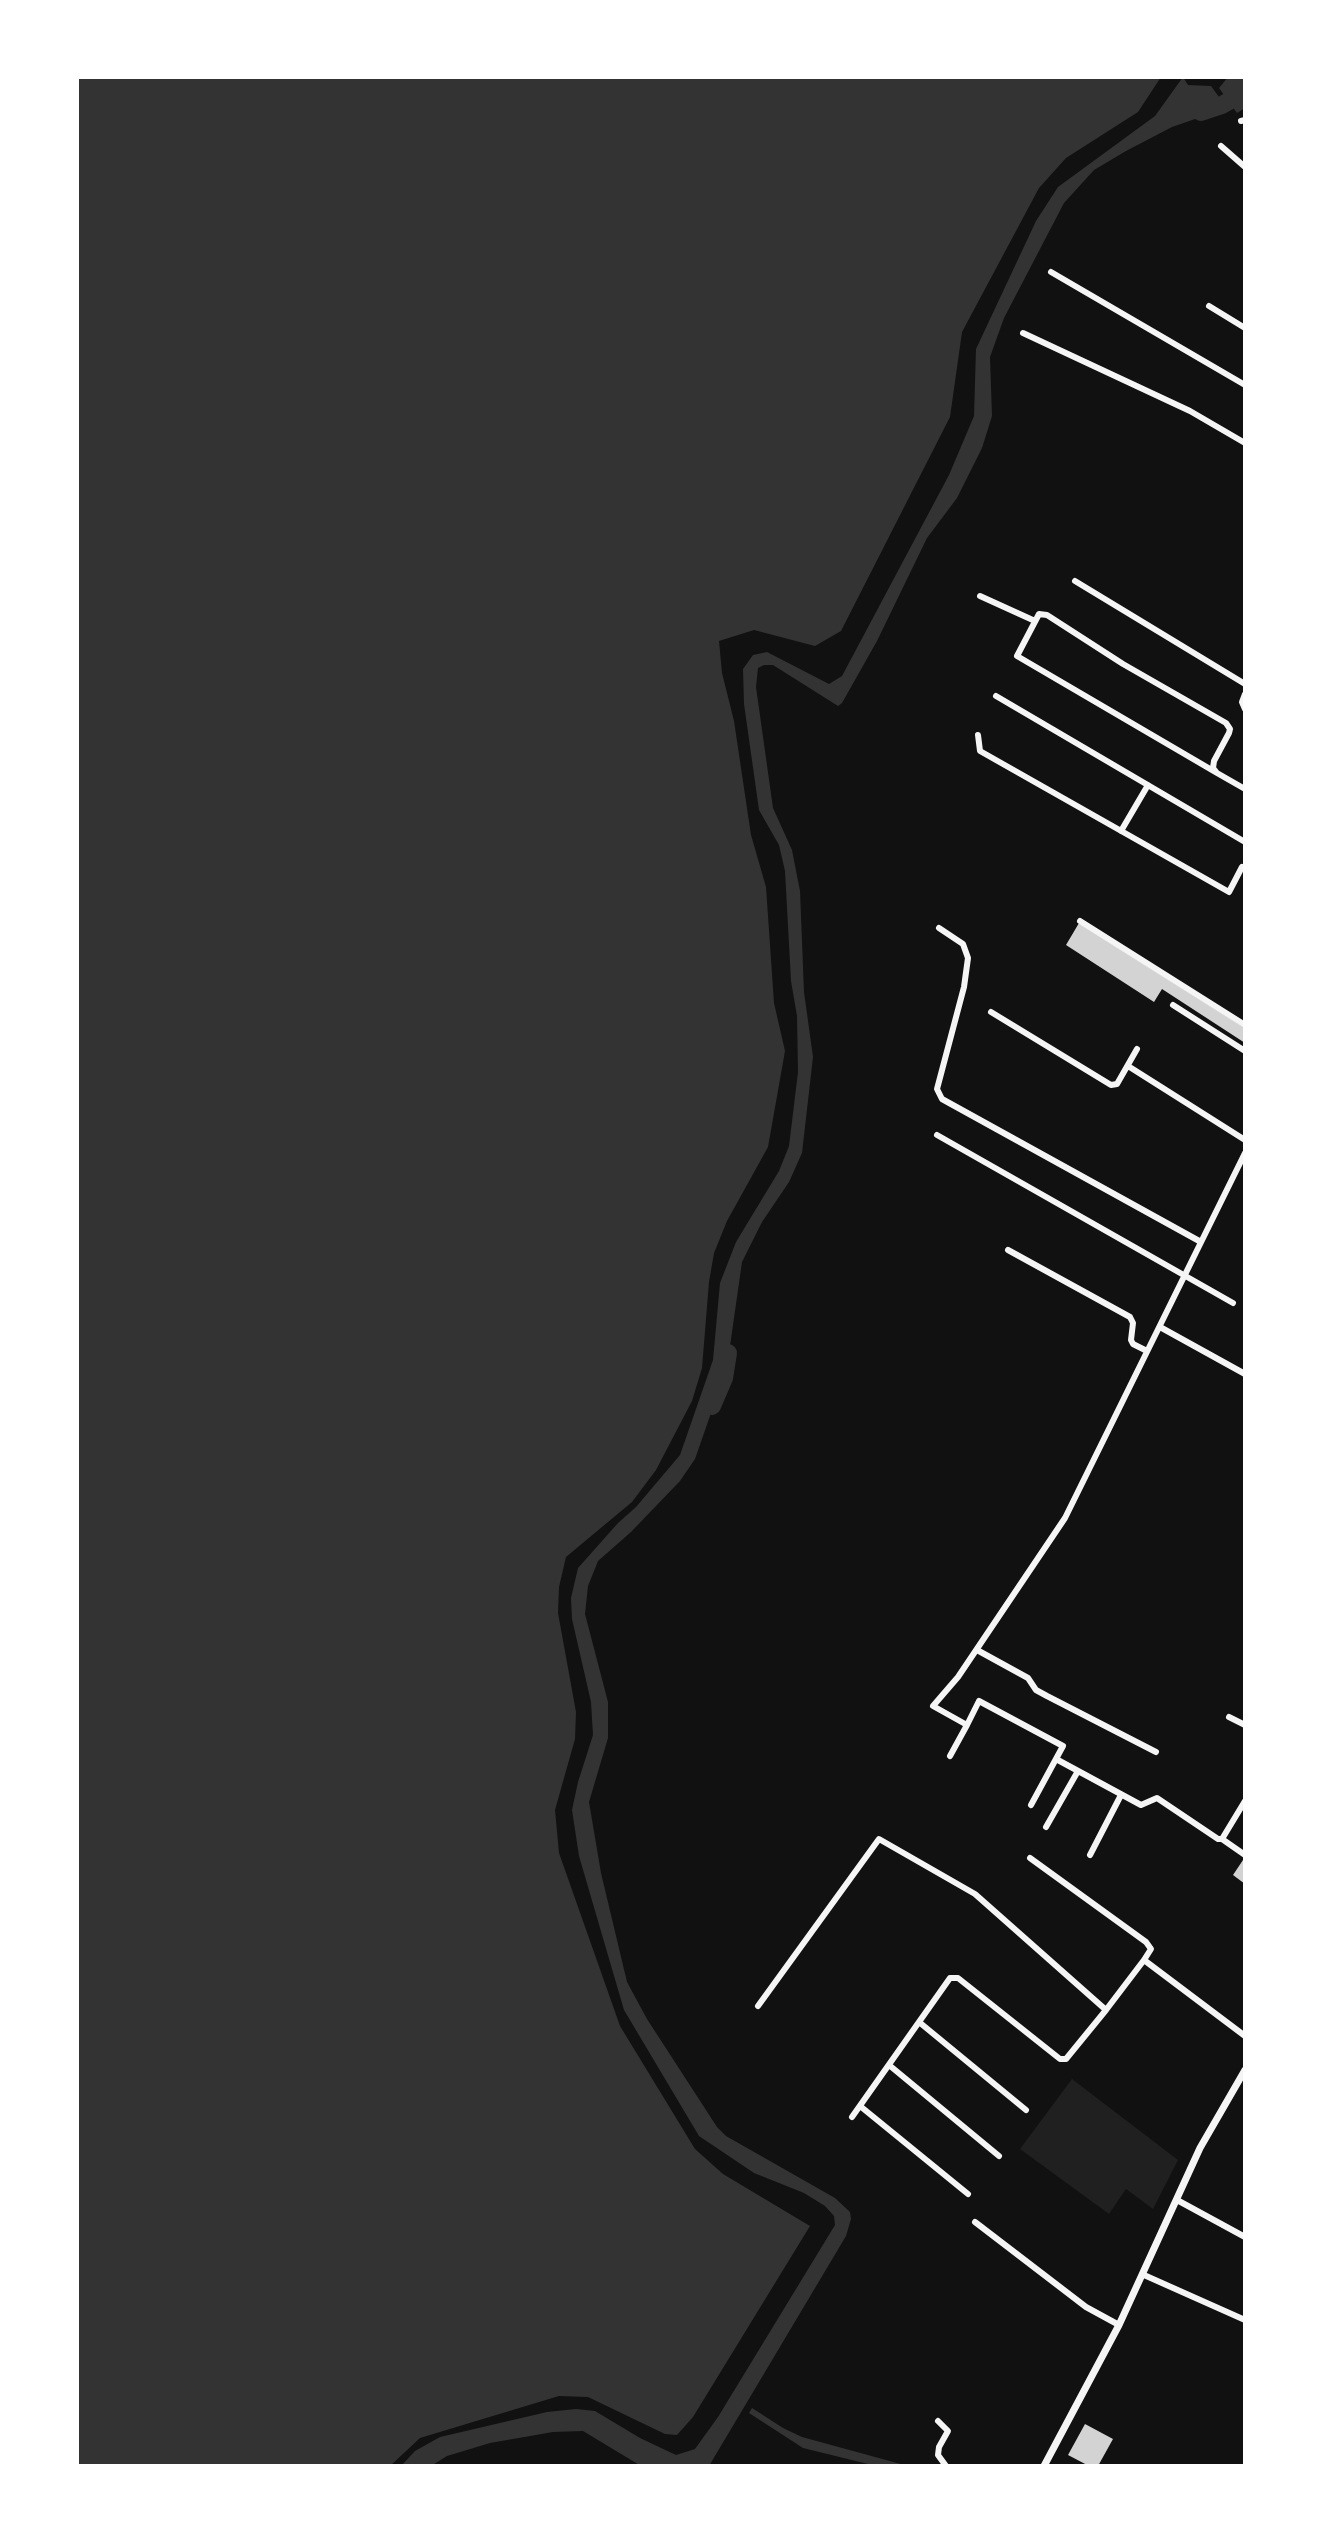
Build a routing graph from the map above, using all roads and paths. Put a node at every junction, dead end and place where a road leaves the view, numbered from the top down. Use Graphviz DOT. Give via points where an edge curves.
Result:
graph roads {
  1 [pos="1221,146"];
  2 [pos="1245,167"];
  3 [pos="1051,272"];
  4 [pos="1209,306"];
  5 [pos="1245,328"];
  6 [pos="1023,332"];
  7 [pos="1245,385"];
  8 [pos="1245,443"];
  9 [pos="1075,581"];
  10 [pos="980,596"];
  11 [pos="1035,621"];
  12 [pos="1245,684"];
  13 [pos="1245,694"];
  14 [pos="996,696"];
  15 [pos="1245,709"];
  16 [pos="978,735"];
  17 [pos="1217,774"];
  18 [pos="1148,785"];
  19 [pos="1245,789"];
  20 [pos="1121,831"];
  21 [pos="1245,842"];
  22 [pos="1245,859"];
  23 [pos="1243,868"];
  24 [pos="1080,921"];
  25 [pos="939,928"];
  26 [pos="1173,1005"];
  27 [pos="991,1012"];
  28 [pos="1245,1025"];
  29 [pos="1138,1049"];
  30 [pos="1245,1051"];
  31 [pos="1128,1066"];
  32 [pos="937,1135"];
  33 [pos="1245,1140"];
  34 [pos="1244,1158"];
  35 [pos="1201,1242"];
  36 [pos="1008,1250"];
  37 [pos="1184,1276"];
  38 [pos="1233,1303"];
  39 [pos="1160,1326"];
  40 [pos="1147,1351"];
  41 [pos="1245,1374"];
  42 [pos="977,1650"];
  43 [pos="1229,1717"];
  44 [pos="967,1725"];
  45 [pos="1245,1725"];
  46 [pos="1156,1752"];
  47 [pos="950,1756"];
  48 [pos="1056,1759"];
  49 [pos="1077,1771"];
  50 [pos="1121,1795"];
  51 [pos="1245,1801"];
  52 [pos="1031,1805"];
  53 [pos="1046,1827"];
  54 [pos="1222,1839"];
  55 [pos="1090,1855"];
  56 [pos="1245,1855"];
  57 [pos="1030,1858"];
  58 [pos="1144,1960"];
  59 [pos="758,2006"];
  60 [pos="1106,2010"];
  61 [pos="919,2022"];
  62 [pos="1245,2036"];
  63 [pos="889,2065"];
  64 [pos="1245,2070"];
  65 [pos="860,2106"];
  66 [pos="1026,2110"];
  67 [pos="852,2117"];
  68 [pos="999,2156"];
  69 [pos="968,2194"];
  70 [pos="1177,2200"];
  71 [pos="975,2222"];
  72 [pos="1245,2237"];
  73 [pos="1143,2275"];
  74 [pos="1245,2320"];
  75 [pos="1119,2325"];
  76 [pos="938,2421"];
  77 [pos="946,2466"];
  78 [pos="1044,2466"];
  1 -- 2 [label="street"];
  3 -- 7 [label="street"];
  4 -- 5 [label="street"];
  6 -- 8 [label="street" via="1167,400"];
  9 -- 12 [label="street"];
  10 -- 11 [label="street"];
  11 -- 17 [label="street" via="1017,656"];
  11 -- 17 [label="street" via="1039,614 1046,615 1226,723 1229,733 1213,764"];
  13 -- 15 [label="street" via="1241,702"];
  14 -- 18 [label="street"];
  16 -- 20 [label="street" via="981,751"];
  17 -- 19 [label="street"];
  18 -- 20 [label="street"];
  18 -- 21 [label="street"];
  20 -- 23 [label="street" via="1229,892"];
  22 -- 23 [label="street"];
  24 -- 28 [label="street"];
  25 -- 35 [label="street" via="963,944 968,958 937,1089 942,1099"];
  26 -- 30 [label="street"];
  27 -- 31 [label="street" via="1111,1085 1117,1084"];
  29 -- 31 [label="street"];
  31 -- 33 [label="street"];
  32 -- 37 [label="street"];
  34 -- 35 [label="street"];
  35 -- 37 [label="street"];
  36 -- 40 [label="street" via="1130,1317 1130,1340"];
  37 -- 38 [label="street"];
  37 -- 39 [label="street"];
  39 -- 40 [label="street"];
  39 -- 41 [label="street"];
  40 -- 42 [label="street" via="1065,1518"];
  42 -- 44 [label="street" via="933,1706"];
  42 -- 46 [label="street" via="1028,1678 1036,1690"];
  43 -- 45 [label="street"];
  44 -- 47 [label="street"];
  44 -- 48 [label="street" via="979,1702 1063,1746"];
  48 -- 49 [label="street"];
  48 -- 52 [label="street"];
  49 -- 50 [label="street"];
  49 -- 53 [label="street"];
  50 -- 54 [label="street" via="1141,1805 1157,1798"];
  50 -- 55 [label="street"];
  51 -- 54 [label="street"];
  54 -- 56 [label="street"];
  57 -- 58 [label="street" via="1150,1946"];
  58 -- 60 [label="street"];
  58 -- 62 [label="street"];
  59 -- 60 [label="street" via="879,1839 975,1894"];
  60 -- 61 [label="street" via="1066,2059 1049,2052 954,1977"];
  61 -- 63 [label="street"];
  61 -- 66 [label="street"];
  63 -- 65 [label="street"];
  63 -- 68 [label="street"];
  64 -- 70 [label="street" via="1200,2148"];
  65 -- 67 [label="street"];
  65 -- 69 [label="street"];
  70 -- 72 [label="street"];
  70 -- 73 [label="street"];
  71 -- 75 [label="street" via="1086,2307"];
  73 -- 74 [label="street"];
  73 -- 75 [label="street"];
  75 -- 78 [label="street"];
  76 -- 77 [label="street" via="948,2431 938,2455"];
}
